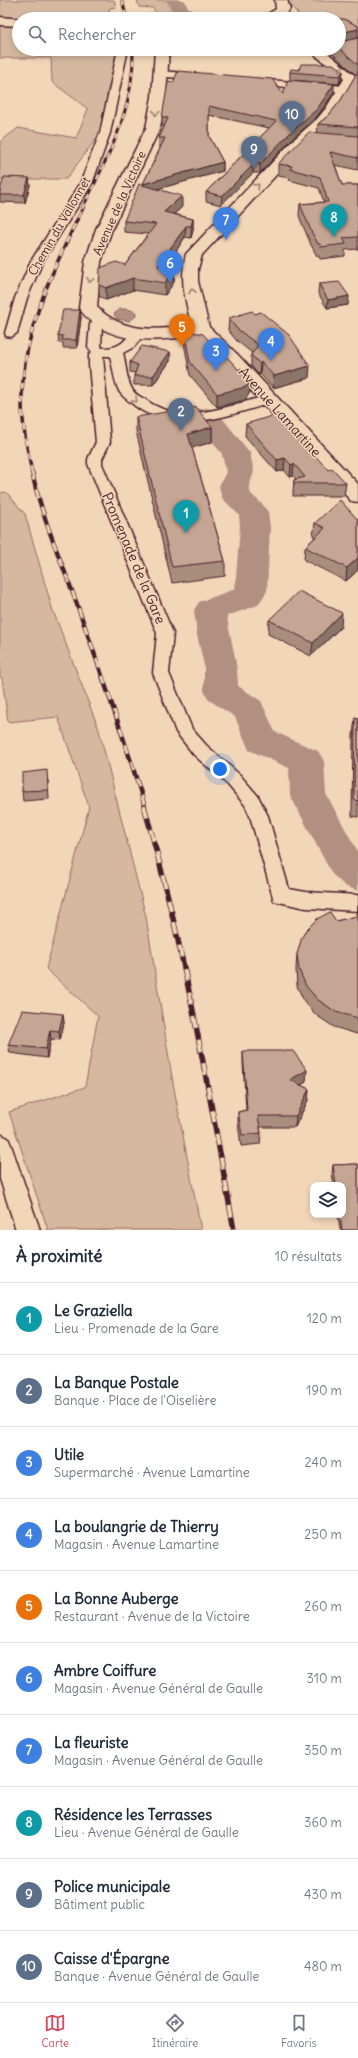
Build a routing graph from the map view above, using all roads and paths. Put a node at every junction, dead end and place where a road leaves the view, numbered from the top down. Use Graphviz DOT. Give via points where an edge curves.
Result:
graph roads {
  1 [pos="281,0"];
  2 [pos="281,12"];
  3 [pos="0,21"];
  4 [pos="12,22"];
  5 [pos="122,56"];
  6 [pos="156,56"];
  7 [pos="161,56"];
  8 [pos="323,56"];
  9 [pos="160,74"];
  10 [pos="207,78"];
  11 [pos="245,81"];
  12 [pos="345,89"];
  13 [pos="303,138"];
  14 [pos="320,141"];
  15 [pos="101,322"];
  16 [pos="201,329"];
  17 [pos="11,334"];
  18 [pos="138,334"];
  19 [pos="98,352"];
  20 [pos="116,352"];
  21 [pos="269,399"];
  22 [pos="358,496"];
  23 [pos="358,903"];
  24 [pos="0,1145"];
  25 [pos="28,1230"];
  1 -- 2 [label="street" via="284,9"];
  3 -- 4 [label="street"];
  5 -- 17 [label="street, Chemin du Vallonnet" via="105,133 86,184 37,261 21,298"];
  6 -- 9 [label="street, Avenue de la Victoire"];
  7 -- 9 [label="street, Avenue de la Victoire"];
  12 -- 8 [label="street, one-way" via="351,78"];
  9 -- 10 [label="street"];
  9 -- 15 [label="street, Avenue de la Victoire, one-way" via="153,128 104,229 93,262 88,308"];
  11 -- 12 [label="street"];
  12 -- 13 [label="street" via="331,112"];
  13 -- 14 [label="street"];
  16 -- 13 [label="street, one-way" via="190,280 194,254"];
  15 -- 18 [label="street, Avenue de la Victoire" via="117,330"];
  15 -- 19 [label="street" via="96,324 94,347"];
  16 -- 18 [label="street, Avenue de la Victoire"];
  16 -- 21 [label="street, Avenue Lamartine"];
  18 -- 20 [label="street" via="126,348"];
  19 -- 20 [label="street"];
  19 -- 23 [label="street, Promenade de la Gare" via="96,365 103,442 95,464 164,633 161,673 185,732 252,801 259,816 281,895 306,900"];
  20 -- 21 [label="street, one-way" via="126,390 142,407 158,414 195,417 226,412"];
  21 -- 22 [label="street, Avenue Lamartine"];
  24 -- 25 [label="street"];
}
